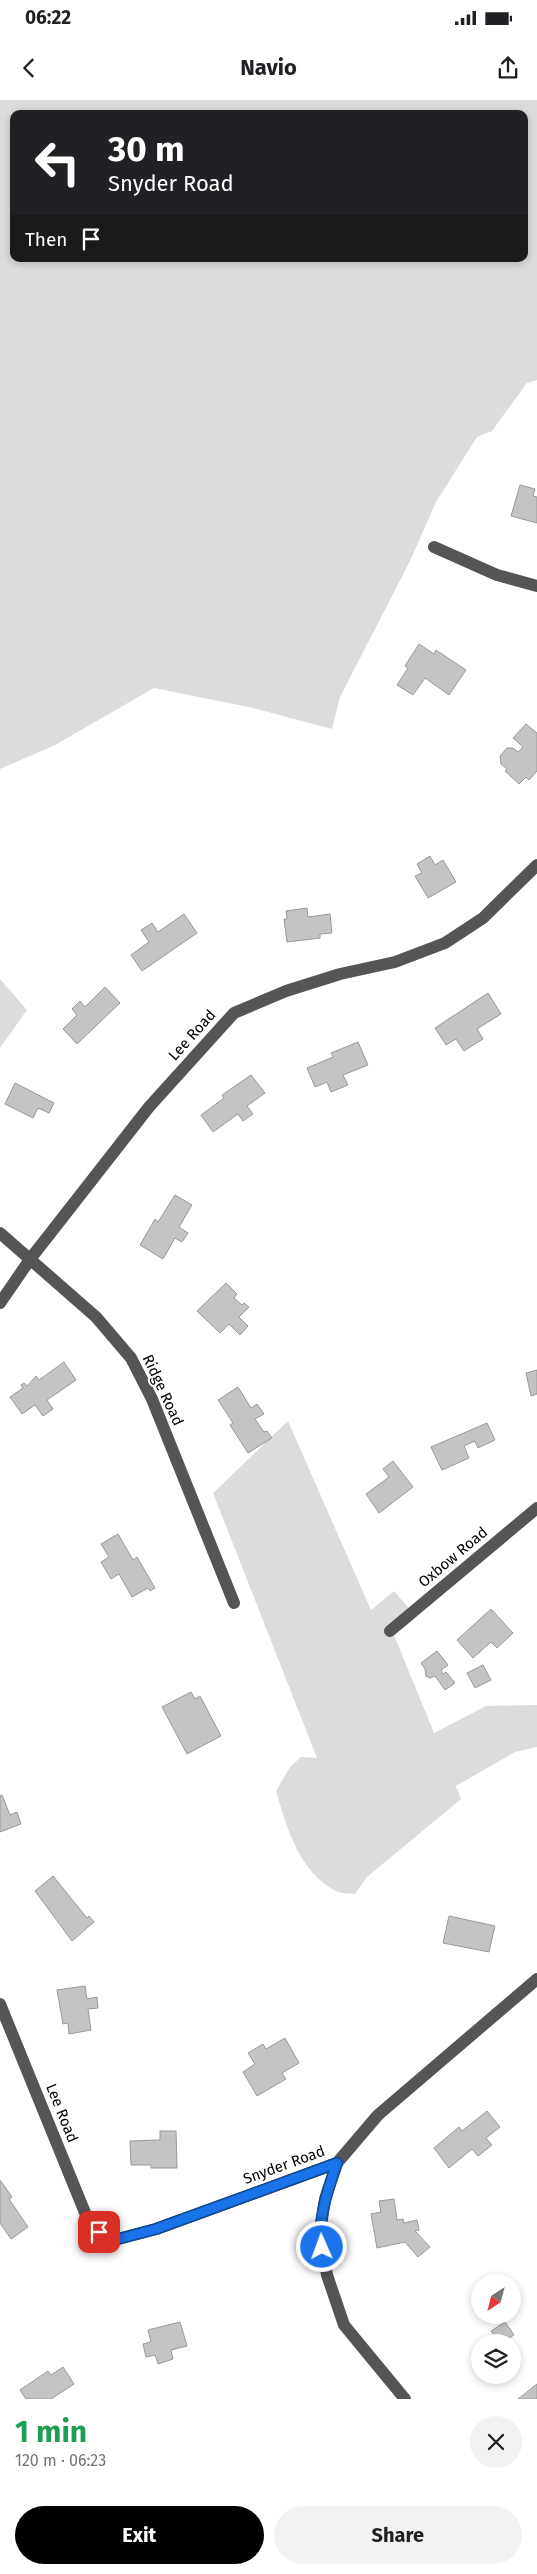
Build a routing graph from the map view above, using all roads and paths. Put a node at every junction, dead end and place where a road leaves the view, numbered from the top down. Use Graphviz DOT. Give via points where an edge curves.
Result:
graph roads {
  1 [pos="434,548"];
  2 [pos="537,586"];
  3 [pos="537,865"];
  4 [pos="0,1233"];
  5 [pos="31,1258"];
  6 [pos="0,1303"];
  7 [pos="537,1508"];
  8 [pos="234,1603"];
  9 [pos="390,1631"];
  10 [pos="537,1979"];
  11 [pos="0,2004"];
  12 [pos="337,2163"];
  13 [pos="99,2232"];
  14 [pos="405,2399"];
  1 -- 2 [label="street" via="497,575"];
  3 -- 5 [label="street, Lee Road" via="483,918 445,943 395,962 340,974 286,991 234,1013 149,1107"];
  4 -- 5 [label="street, Ridge Road"];
  5 -- 6 [label="street, Lee Road"];
  5 -- 8 [label="street, Ridge Road" via="96,1317 131,1358 152,1399"];
  7 -- 9 [label="street, Oxbow Road"];
  10 -- 12 [label="street, Snyder Road" via="378,2114"];
  11 -- 13 [label="street, Lee Road" via="88,2220"];
  12 -- 13 [label="street, Snyder Road" via="156,2229 118,2239"];
  12 -- 14 [label="street" via="325,2199 320,2232 327,2275 344,2325"];
}
